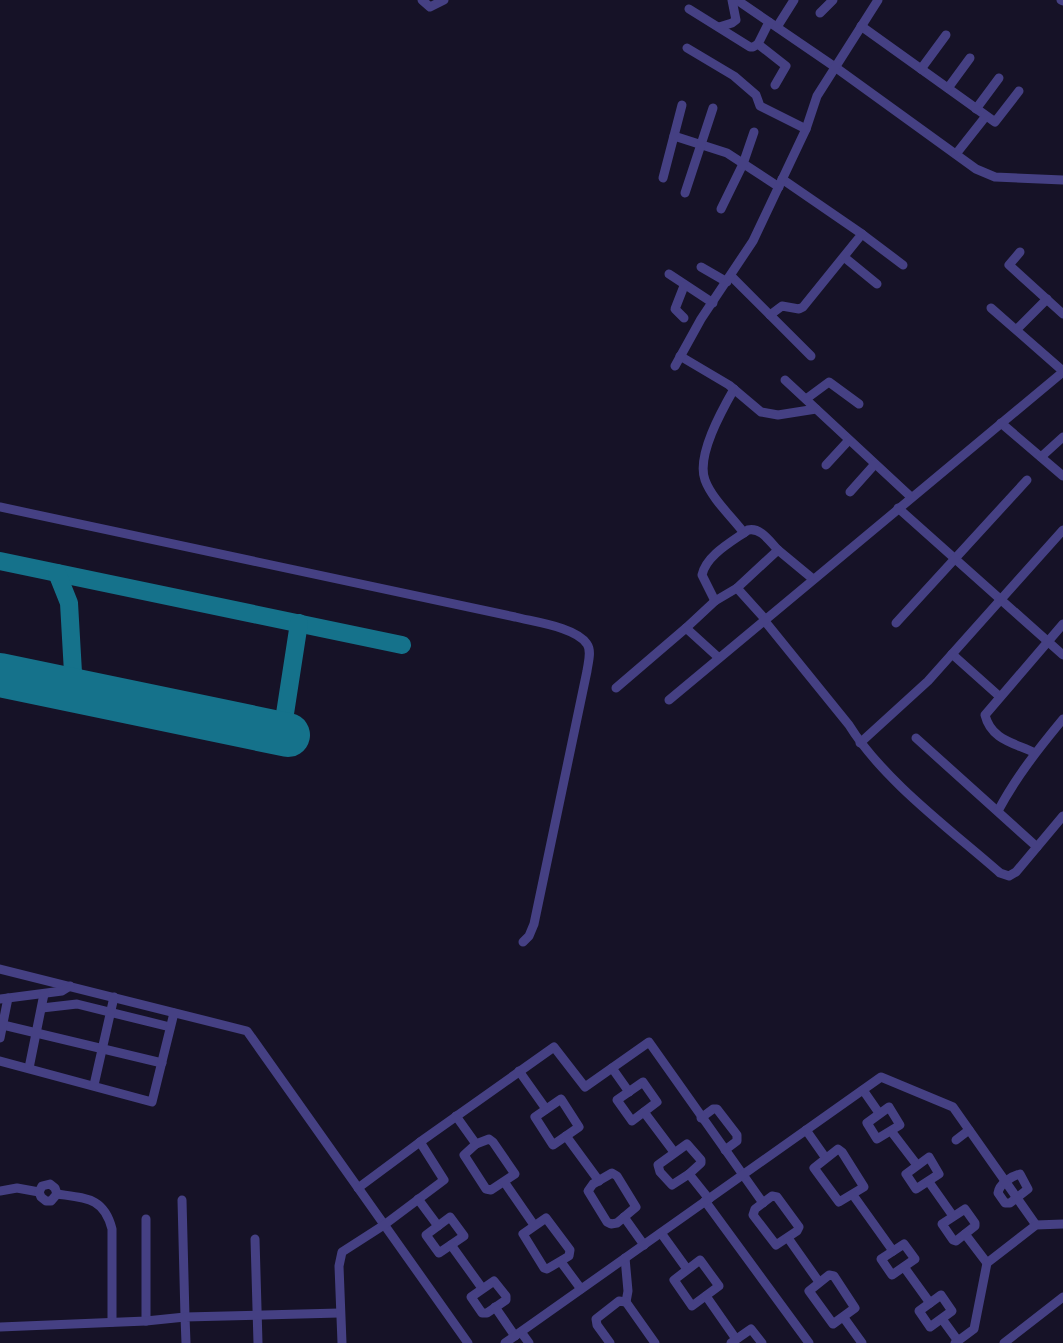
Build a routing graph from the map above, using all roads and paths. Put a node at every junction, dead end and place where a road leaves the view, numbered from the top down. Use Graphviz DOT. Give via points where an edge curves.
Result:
graph roads {
  1 [pos="422,0"];
  2 [pos="444,0"];
  3 [pos="732,0"];
  4 [pos="737,0"];
  5 [pos="794,0"];
  6 [pos="833,0"];
  7 [pos="878,0"];
  8 [pos="689,9"];
  9 [pos="820,13"];
  10 [pos="773,24"];
  11 [pos="861,26"];
  12 [pos="718,27"];
  13 [pos="946,34"];
  14 [pos="758,44"];
  15 [pos="687,48"];
  16 [pos="970,58"];
  17 [pos="836,67"];
  18 [pos="921,69"];
  19 [pos="999,78"];
  20 [pos="775,85"];
  21 [pos="948,88"];
  22 [pos="1019,91"];
  23 [pos="682,105"];
  24 [pos="713,108"];
  25 [pos="976,109"];
  26 [pos="986,116"];
  27 [pos="806,129"];
  28 [pos="754,132"];
  29 [pos="674,136"];
  30 [pos="701,145"];
  31 [pos="956,154"];
  32 [pos="743,164"];
  33 [pos="663,178"];
  34 [pos="1063,180"];
  35 [pos="780,183"];
  36 [pos="685,193"];
  37 [pos="721,209"];
  38 [pos="862,234"];
  39 [pos="1020,252"];
  40 [pos="844,257"];
  41 [pos="903,265"];
  42 [pos="701,267"];
  43 [pos="669,274"];
  44 [pos="729,279"];
  45 [pos="876,284"];
  46 [pos="684,286"];
  47 [pos="1047,299"];
  48 [pos="713,303"];
  49 [pos="991,308"];
  50 [pos="1063,314"];
  51 [pos="770,315"];
  52 [pos="684,318"];
  53 [pos="1017,329"];
  54 [pos="680,356"];
  55 [pos="811,356"];
  56 [pos="675,366"];
  57 [pos="1063,371"];
  58 [pos="785,380"];
  59 [pos="734,389"];
  60 [pos="806,399"];
  61 [pos="859,404"];
  62 [pos="816,409"];
  63 [pos="1001,423"];
  64 [pos="1063,437"];
  65 [pos="849,440"];
  66 [pos="1041,457"];
  67 [pos="875,464"];
  68 [pos="826,465"];
  69 [pos="1063,476"];
  70 [pos="1027,480"];
  71 [pos="850,492"];
  72 [pos="911,497"];
  73 [pos="0,507"];
  74 [pos="898,508"];
  75 [pos="744,533"];
  76 [pos="1061,536"];
  77 [pos="778,550"];
  78 [pos="955,558"];
  79 [pos="813,579"];
  80 [pos="737,588"];
  81 [pos="1000,600"];
  82 [pos="714,601"];
  83 [pos="764,620"];
  84 [pos="896,623"];
  85 [pos="1063,624"];
  86 [pos="686,628"];
  87 [pos="1047,641"];
  88 [pos="952,654"];
  89 [pos="1063,655"];
  90 [pos="719,658"];
  91 [pos="616,688"];
  92 [pos="1000,696"];
  93 [pos="669,700"];
  94 [pos="1063,719"];
  95 [pos="916,738"];
  96 [pos="860,743"];
  97 [pos="1036,753"];
  98 [pos="998,812"];
  99 [pos="1063,816"];
  100 [pos="1037,847"];
  101 [pos="523,942"];
  102 [pos="0,969"];
  103 [pos="70,986"];
  104 [pos="44,994"];
  105 [pos="114,997"];
  106 [pos="4,999"];
  107 [pos="42,1008"];
  108 [pos="110,1012"];
  109 [pos="174,1013"];
  110 [pos="2,1025"];
  111 [pos="170,1027"];
  112 [pos="37,1032"];
  113 [pos="0,1038"];
  114 [pos="101,1047"];
  115 [pos="0,1060"];
  116 [pos="162,1063"];
  117 [pos="29,1068"];
  118 [pos="612,1068"];
  119 [pos="519,1071"];
  120 [pos="94,1085"];
  121 [pos="863,1090"];
  122 [pos="629,1092"];
  123 [pos="546,1109"];
  124 [pos="644,1112"];
  125 [pos="879,1113"];
  126 [pos="456,1116"];
  127 [pos="701,1118"];
  128 [pos="806,1130"];
  129 [pos="969,1130"];
  130 [pos="891,1131"];
  131 [pos="566,1136"];
  132 [pos="956,1140"];
  133 [pos="420,1142"];
  134 [pos="476,1144"];
  135 [pos="725,1150"];
  136 [pos="674,1152"];
  137 [pos="825,1157"];
  138 [pos="916,1165"];
  139 [pos="689,1174"];
  140 [pos="742,1174"];
  141 [pos="598,1181"];
  142 [pos="929,1182"];
  143 [pos="1006,1182"];
  144 [pos="504,1183"];
  145 [pos="358,1188"];
  146 [pos="0,1191"];
  147 [pos="853,1195"];
  148 [pos="1017,1198"];
  149 [pos="418,1199"];
  150 [pos="182,1200"];
  151 [pos="707,1200"];
  152 [pos="763,1203"];
  153 [pos="953,1216"];
  154 [pos="624,1217"];
  155 [pos="146,1219"];
  156 [pos="1063,1224"];
  157 [pos="384,1225"];
  158 [pos="534,1225"];
  159 [pos="1036,1225"];
  160 [pos="438,1226"];
  161 [pos="661,1233"];
  162 [pos="965,1234"];
  163 [pos="788,1238"];
  164 [pos="255,1239"];
  165 [pos="451,1245"];
  166 [pos="644,1245"];
  167 [pos="893,1251"];
  168 [pos="625,1258"];
  169 [pos="561,1262"];
  170 [pos="987,1263"];
  171 [pos="904,1267"];
  172 [pos="687,1269"];
  173 [pos="819,1282"];
  174 [pos="482,1288"];
  175 [pos="581,1289"];
  176 [pos="706,1296"];
  177 [pos="1063,1298"];
  178 [pos="626,1302"];
  179 [pos="930,1303"];
  180 [pos="495,1307"];
  181 [pos="339,1313"];
  182 [pos="257,1314"];
  183 [pos="185,1317"];
  184 [pos="844,1318"];
  185 [pos="942,1319"];
  186 [pos="146,1321"];
  187 [pos="112,1322"];
  188 [pos="0,1326"];
  189 [pos="518,1334"];
  190 [pos="734,1341"];
  191 [pos="957,1342"];
  192 [pos="186,1343"];
  193 [pos="258,1343"];
  194 [pos="342,1343"];
  195 [pos="468,1343"];
  196 [pos="505,1343"];
  197 [pos="529,1343"];
  198 [pos="610,1343"];
  199 [pos="655,1343"];
  200 [pos="762,1343"];
  201 [pos="809,1343"];
  202 [pos="862,1343"];
  203 [pos="1004,1343"];
  1 -- 2 [label="street" via="430,7"];
  3 -- 12 [label="street" via="736,20"];
  4 -- 10 [label="street"];
  5 -- 10 [label="street"];
  6 -- 9 [label="street"];
  7 -- 11 [label="street"];
  8 -- 12 [label="street"];
  10 -- 14 [label="street"];
  10 -- 17 [label="street"];
  11 -- 17 [label="street"];
  11 -- 18 [label="street"];
  12 -- 14 [label="street" via="750,47"];
  13 -- 18 [label="street"];
  14 -- 20 [label="street" via="786,66"];
  15 -- 27 [label="street" via="734,76 756,95 760,106"];
  16 -- 21 [label="street"];
  17 -- 27 [label="street" via="817,96"];
  17 -- 31 [label="street"];
  18 -- 21 [label="street"];
  19 -- 25 [label="street"];
  21 -- 25 [label="street"];
  22 -- 26 [label="street" via="995,122"];
  23 -- 29 [label="street"];
  24 -- 30 [label="street"];
  25 -- 26 [label="street"];
  26 -- 31 [label="street"];
  27 -- 35 [label="street"];
  28 -- 32 [label="street"];
  29 -- 30 [label="street"];
  29 -- 33 [label="street"];
  30 -- 32 [label="street" via="727,153"];
  30 -- 36 [label="street"];
  31 -- 34 [label="street" via="976,169 996,176"];
  32 -- 35 [label="street"];
  32 -- 37 [label="street"];
  35 -- 38 [label="street"];
  35 -- 44 [label="street" via="753,241"];
  38 -- 40 [label="street"];
  38 -- 41 [label="street"];
  39 -- 47 [label="street" via="1009,265"];
  40 -- 45 [label="street"];
  40 -- 51 [label="street" via="803,307 782,306"];
  42 -- 44 [label="street"];
  43 -- 46 [label="street"];
  44 -- 48 [label="street"];
  44 -- 51 [label="street"];
  46 -- 48 [label="street"];
  46 -- 52 [label="street" via="675,309"];
  47 -- 50 [label="street"];
  47 -- 53 [label="street"];
  48 -- 54 [label="street"];
  49 -- 53 [label="street"];
  51 -- 55 [label="street"];
  53 -- 57 [label="street"];
  54 -- 56 [label="street"];
  54 -- 59 [label="street"];
  57 -- 63 [label="street"];
  58 -- 60 [label="street"];
  59 -- 62 [label="street" via="761,412 770,415"];
  59 -- 75 [label="street" via="704,456 703,470 707,484"];
  60 -- 61 [label="street" via="829,382"];
  60 -- 62 [label="street"];
  62 -- 65 [label="street"];
  63 -- 66 [label="street"];
  63 -- 72 [label="street"];
  64 -- 66 [label="street"];
  65 -- 67 [label="street"];
  65 -- 68 [label="street"];
  66 -- 69 [label="street"];
  67 -- 71 [label="street"];
  67 -- 72 [label="street"];
  70 -- 78 [label="street"];
  72 -- 74 [label="street"];
  73 -- 101 [label="street" via="515,617 578,635 588,645 587,671 534,924"];
  74 -- 78 [label="street"];
  74 -- 79 [label="street"];
  75 -- 77 [label="street" via="754,528"];
  75 -- 82 [label="street" via="707,562 703,569 704,582"];
  76 -- 81 [label="street"];
  77 -- 79 [label="street"];
  77 -- 80 [label="street"];
  78 -- 81 [label="street"];
  78 -- 84 [label="street"];
  79 -- 83 [label="street"];
  80 -- 82 [label="street"];
  80 -- 83 [label="street"];
  81 -- 87 [label="street"];
  81 -- 88 [label="street"];
  82 -- 86 [label="street"];
  83 -- 90 [label="street"];
  83 -- 96 [label="street" via="849,724"];
  85 -- 87 [label="street"];
  86 -- 90 [label="street"];
  86 -- 91 [label="street"];
  87 -- 89 [label="street"];
  87 -- 92 [label="street"];
  88 -- 92 [label="street"];
  88 -- 96 [label="street" via="928,681"];
  90 -- 93 [label="street"];
  92 -- 97 [label="street" via="985,716 987,725 1003,740"];
  94 -- 97 [label="street"];
  95 -- 98 [label="street"];
  96 -- 100 [label="street" via="890,775 1005,876 1012,874"];
  97 -- 98 [label="street" via="1008,791"];
  98 -- 100 [label="street"];
  99 -- 100 [label="street"];
  102 -- 103 [label="street"];
  103 -- 104 [label="street"];
  103 -- 105 [label="street"];
  104 -- 106 [label="street"];
  104 -- 107 [label="street"];
  105 -- 108 [label="street"];
  105 -- 109 [label="street"];
  106 -- 110 [label="street"];
  107 -- 108 [label="street" via="77,1004"];
  107 -- 112 [label="street"];
  108 -- 111 [label="street"];
  108 -- 114 [label="street"];
  109 -- 111 [label="street"];
  109 -- 145 [label="street" via="247,1031"];
  110 -- 112 [label="street"];
  110 -- 113 [label="street"];
  111 -- 116 [label="street"];
  112 -- 114 [label="street"];
  112 -- 117 [label="street"];
  114 -- 116 [label="street"];
  114 -- 120 [label="street"];
  115 -- 117 [label="street"];
  116 -- 120 [label="street" via="152,1102"];
  117 -- 120 [label="street"];
  118 -- 119 [label="street" via="585,1087 554,1047"];
  118 -- 122 [label="street"];
  118 -- 127 [label="street" via="648,1042"];
  119 -- 123 [label="street"];
  119 -- 126 [label="street"];
  121 -- 125 [label="street"];
  121 -- 128 [label="street"];
  121 -- 129 [label="street" via="881,1077 952,1107"];
  122 -- 124 [label="street" via="617,1100 632,1120"];
  122 -- 124 [label="street" via="643,1082 658,1102"];
  123 -- 131 [label="street" via="535,1117 554,1145"];
  123 -- 131 [label="street" via="560,1099 579,1127"];
  124 -- 136 [label="street"];
  125 -- 130 [label="street" via="888,1107 892,1110 900,1123"];
  125 -- 130 [label="street" via="867,1121 868,1126 877,1139"];
  126 -- 133 [label="street"];
  126 -- 134 [label="street"];
  127 -- 135 [label="street"];
  127 -- 135 [label="street" via="717,1109 737,1135 737,1141"];
  128 -- 137 [label="street"];
  128 -- 140 [label="street"];
  129 -- 132 [label="street"];
  129 -- 143 [label="street"];
  130 -- 138 [label="street"];
  131 -- 141 [label="street"];
  133 -- 145 [label="street"];
  133 -- 149 [label="street" via="444,1180"];
  134 -- 144 [label="street" via="491,1140 508,1161 515,1174"];
  134 -- 144 [label="street" via="464,1155 486,1189 491,1190"];
  135 -- 140 [label="street"];
  136 -- 139 [label="street" via="686,1144 701,1160"];
  136 -- 139 [label="street" via="658,1164 665,1180 672,1185"];
  137 -- 147 [label="street" via="815,1169 836,1199 842,1202"];
  137 -- 147 [label="street" via="836,1149 842,1152 864,1187"];
  138 -- 142 [label="street" via="906,1174 914,1188"];
  138 -- 142 [label="street" via="931,1159 940,1173"];
  139 -- 151 [label="street"];
  140 -- 151 [label="street"];
  140 -- 152 [label="street"];
  141 -- 154 [label="street" via="588,1191 608,1222 617,1223"];
  141 -- 154 [label="street" via="612,1173 617,1176 636,1207"];
  142 -- 153 [label="street"];
  143 -- 148 [label="street"];
  143 -- 148 [label="street" via="998,1190 1004,1202"];
  143 -- 148 [label="street" via="1020,1174 1027,1182 1027,1192"];
  144 -- 158 [label="street"];
  145 -- 157 [label="street"];
  146 -- 187 [label="street" via="18,1188 40,1192 42,1186 50,1184 56,1194 96,1202 109,1218 112,1229"];
  147 -- 167 [label="street"];
  148 -- 159 [label="street"];
  149 -- 157 [label="street"];
  149 -- 160 [label="street"];
  150 -- 183 [label="street"];
  151 -- 161 [label="street"];
  151 -- 201 [label="street"];
  152 -- 163 [label="street" via="755,1208 753,1215 773,1244 779,1245"];
  152 -- 163 [label="street" via="772,1196 777,1197 799,1227"];
  153 -- 162 [label="street" via="943,1223 943,1228 956,1241"];
  153 -- 162 [label="street" via="967,1210 976,1225"];
  154 -- 166 [label="street"];
  155 -- 186 [label="street"];
  156 -- 159 [label="street"];
  157 -- 181 [label="street" via="340,1255"];
  157 -- 195 [label="street"];
  158 -- 169 [label="street" via="549,1219 570,1250 569,1256"];
  158 -- 169 [label="street" via="523,1234 544,1268 552,1268"];
  159 -- 170 [label="street"];
  160 -- 165 [label="street" via="426,1234 430,1241 439,1254"];
  160 -- 165 [label="street" via="450,1217 464,1236"];
  161 -- 166 [label="street"];
  161 -- 172 [label="street"];
  162 -- 170 [label="street"];
  163 -- 173 [label="street"];
  164 -- 182 [label="street"];
  165 -- 174 [label="street"];
  166 -- 168 [label="street"];
  167 -- 171 [label="street" via="904,1244 915,1260"];
  167 -- 171 [label="street" via="881,1259 892,1275"];
  168 -- 175 [label="street"];
  168 -- 178 [label="street"];
  169 -- 175 [label="street"];
  170 -- 191 [label="street" via="974,1329"];
  171 -- 179 [label="street"];
  172 -- 176 [label="street" via="700,1260 713,1276 719,1286"];
  172 -- 176 [label="street" via="674,1280 679,1290 692,1306"];
  173 -- 184 [label="street" via="811,1288 810,1295 830,1322 837,1323"];
  173 -- 184 [label="street" via="832,1275 850,1298 855,1308"];
  174 -- 180 [label="street" via="496,1282 506,1298"];
  174 -- 180 [label="street" via="472,1295 482,1314"];
  175 -- 189 [label="street"];
  176 -- 190 [label="street"];
  177 -- 203 [label="street"];
  178 -- 198 [label="street" via="619,1301 596,1319"];
  178 -- 199 [label="street"];
  179 -- 185 [label="street" via="941,1295 952,1311"];
  179 -- 185 [label="street" via="919,1311 930,1327"];
  180 -- 189 [label="street"];
  181 -- 182 [label="street"];
  181 -- 194 [label="street"];
  182 -- 183 [label="street"];
  182 -- 193 [label="street"];
  183 -- 186 [label="street"];
  183 -- 192 [label="street"];
  184 -- 202 [label="street"];
  185 -- 191 [label="street"];
  186 -- 187 [label="street"];
  187 -- 188 [label="street"];
  189 -- 196 [label="street"];
  189 -- 197 [label="street"];
  190 -- 200 [label="street" via="751,1329"];
}
